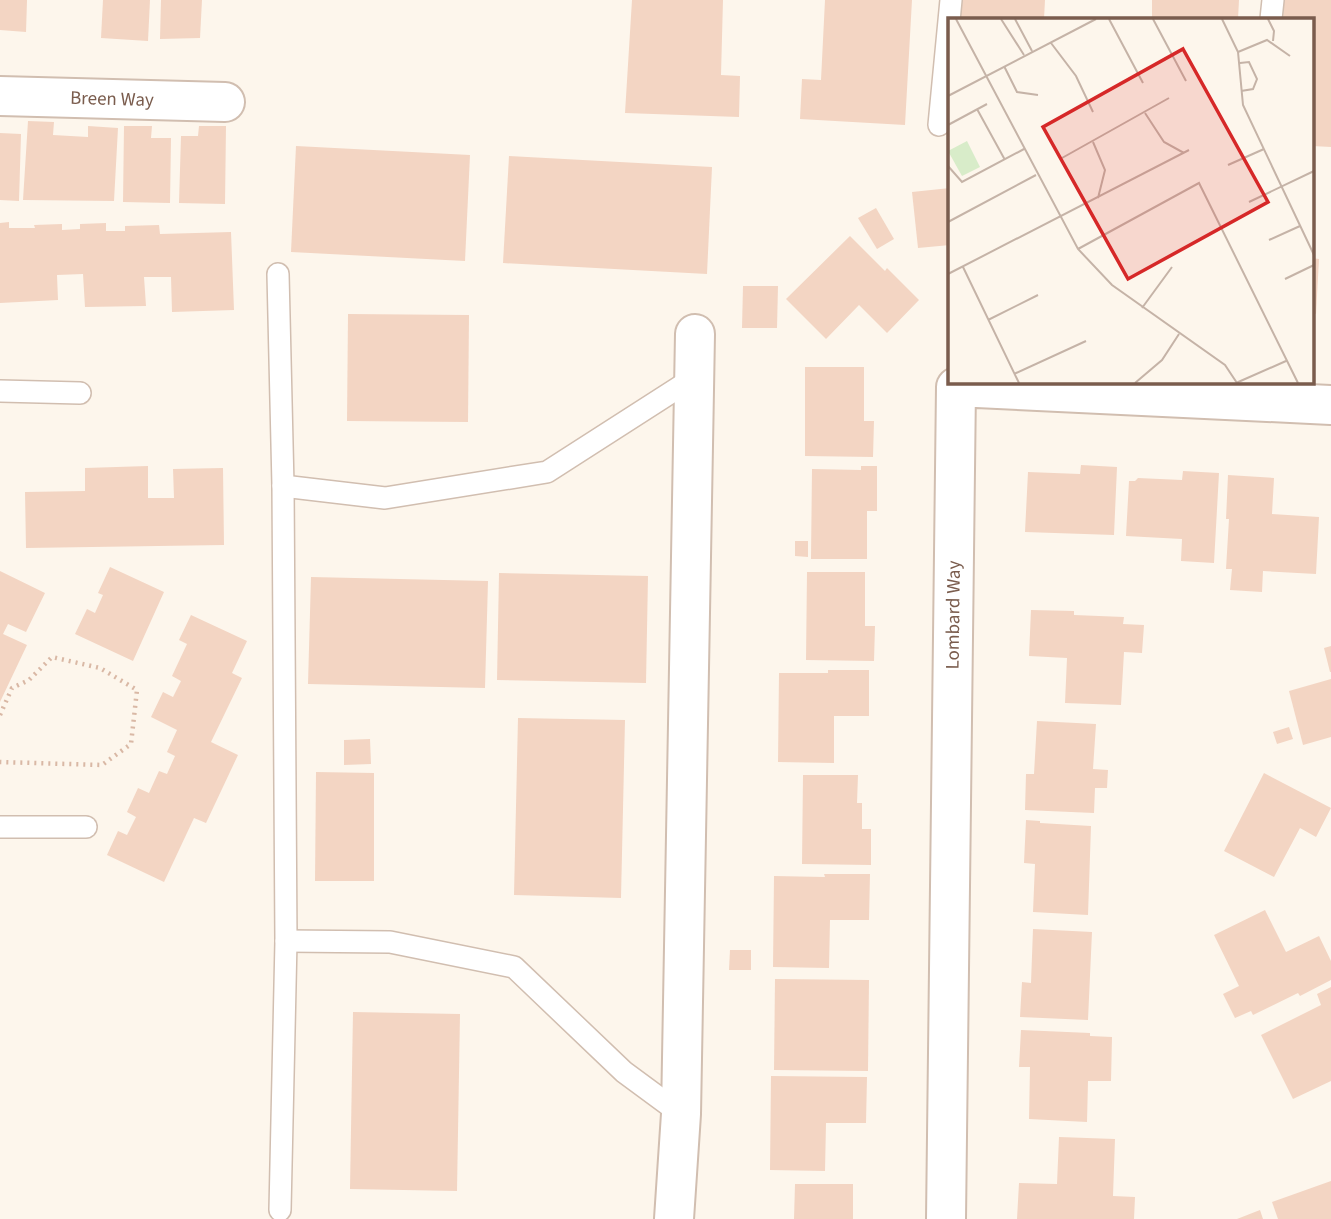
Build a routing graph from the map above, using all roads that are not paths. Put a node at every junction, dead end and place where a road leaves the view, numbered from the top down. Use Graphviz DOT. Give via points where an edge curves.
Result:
graph roads {
  1 [pos="951,0"];
  2 [pos="1273,0"];
  3 [pos="949,18"];
  4 [pos="1271,18"];
  5 [pos="948,31"];
  6 [pos="0,96"];
  7 [pos="225,102"];
  8 [pos="939,125"];
  9 [pos="278,274"];
  10 [pos="695,334"];
  11 [pos="695,377"];
  12 [pos="0,391"];
  13 [pos="80,393"];
  14 [pos="1331,405"];
  15 [pos="283,486"];
  16 [pos="0,827"];
  17 [pos="86,827"];
  18 [pos="286,941"];
  19 [pos="681,1114"];
  20 [pos="280,1210"];
  21 [pos="674,1219"];
  22 [pos="946,1219"];
  1 -- 3 [label="lane"];
  2 -- 4 [label="lane"];
  5 -- 8 [label="lane"];
  6 -- 7 [label="street, Breen Way"];
  9 -- 15 [label="lane"];
  10 -- 11 [label="street"];
  11 -- 15 [label="lane" via="547,472 384,498"];
  11 -- 19 [label="street"];
  12 -- 13 [label="lane"];
  14 -- 22 [label="street, Lombard Way" via="956,387"];
  15 -- 18 [label="lane"];
  16 -- 17 [label="lane"];
  18 -- 19 [label="lane" via="390,942 514,967 624,1072"];
  18 -- 20 [label="lane"];
  19 -- 21 [label="street"];
}
